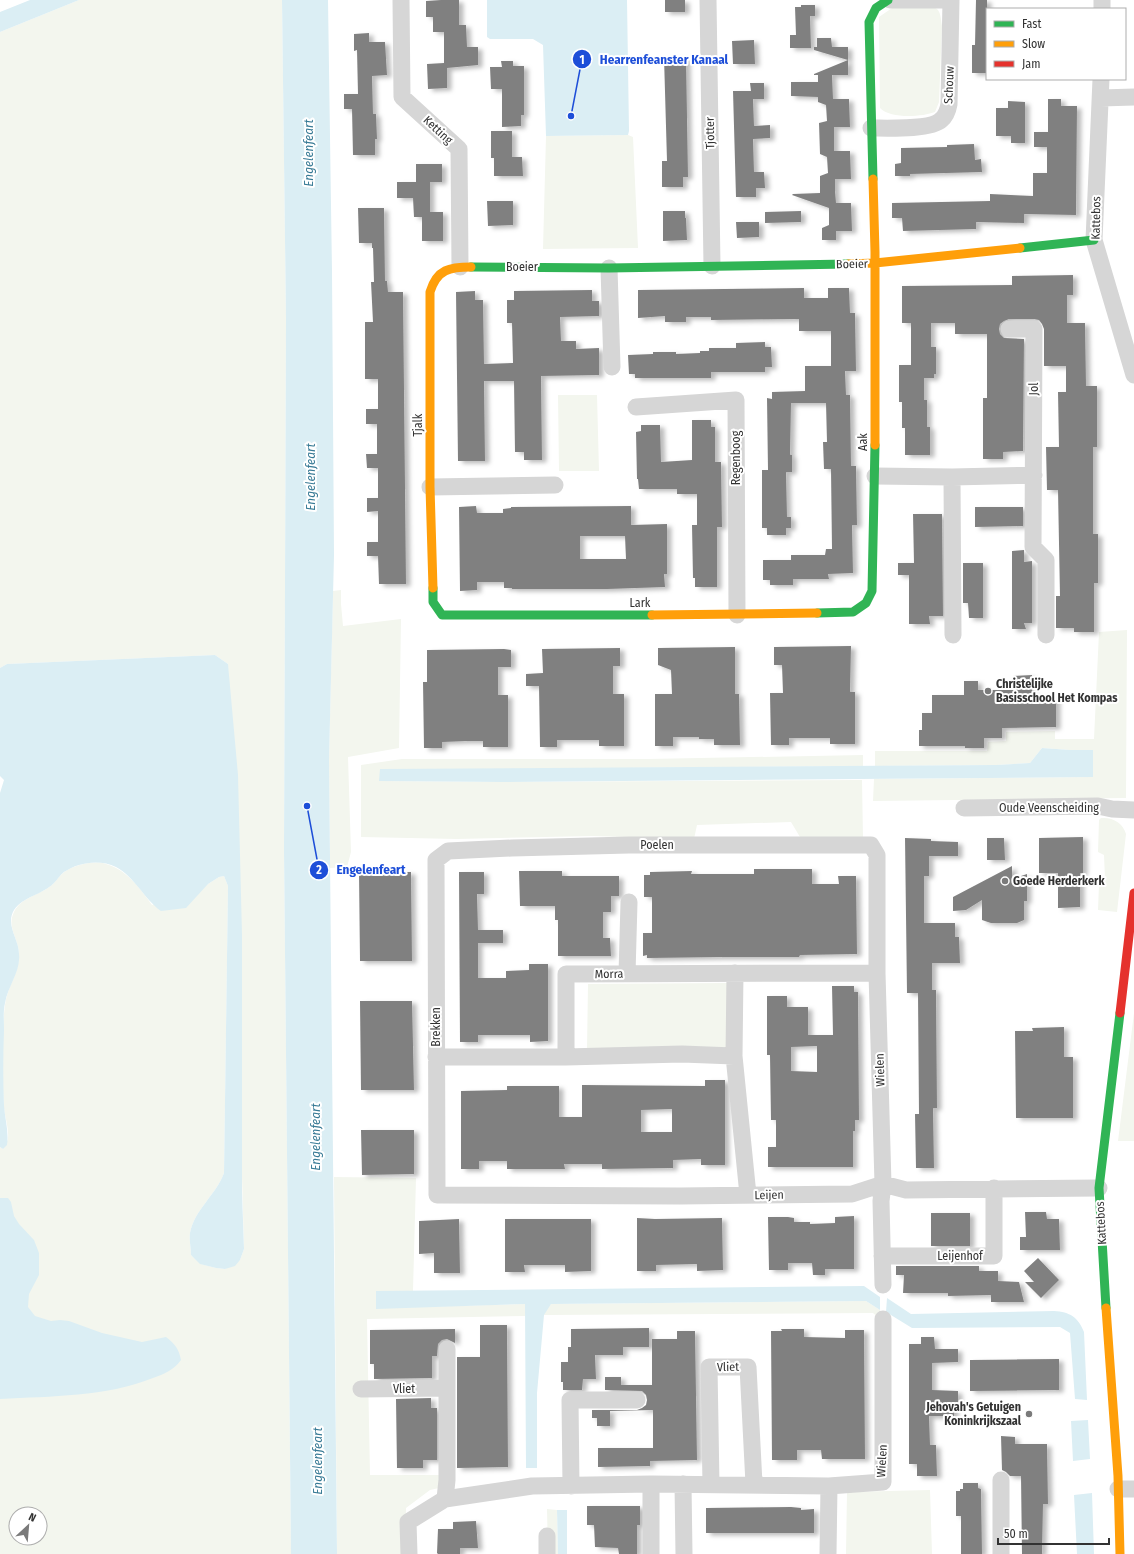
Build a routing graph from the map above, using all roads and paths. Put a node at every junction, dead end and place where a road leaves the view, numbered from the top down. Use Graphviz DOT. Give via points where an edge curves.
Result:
graph roads {
  1 [pos="401,0"];
  2 [pos="708,0"];
  3 [pos="889,0"];
  4 [pos="950,0"];
  5 [pos="1101,80"];
  6 [pos="1134,97"];
  7 [pos="1101,98"];
  8 [pos="871,128"];
  9 [pos="1094,240"];
  10 [pos="875,263"];
  11 [pos="712,266"];
  12 [pos="460,267"];
  13 [pos="609,268"];
  14 [pos="1009,329"];
  15 [pos="612,368"];
  16 [pos="1134,375"];
  17 [pos="636,407"];
  18 [pos="1034,474"];
  19 [pos="875,476"];
  20 [pos="952,477"];
  21 [pos="555,485"];
  22 [pos="430,487"];
  23 [pos="433,602"];
  24 [pos="853,612"];
  25 [pos="737,615"];
  26 [pos="953,635"];
  27 [pos="1046,635"];
  28 [pos="964,808"];
  29 [pos="1134,810"];
  30 [pos="877,855"];
  31 [pos="436,860"];
  32 [pos="1134,893"];
  33 [pos="629,902"];
  34 [pos="877,973"];
  35 [pos="626,974"];
  36 [pos="735,974"];
  37 [pos="734,1056"];
  38 [pos="436,1057"];
  39 [pos="566,1057"];
  40 [pos="884,1184"];
  41 [pos="994,1188"];
  42 [pos="1099,1188"];
  43 [pos="437,1195"];
  44 [pos="748,1195"];
  45 [pos="882,1256"];
  46 [pos="883,1285"];
  47 [pos="883,1319"];
  48 [pos="447,1349"];
  49 [pos="446,1388"];
  50 [pos="360,1389"];
  51 [pos="637,1400"];
  52 [pos="1001,1480"];
  53 [pos="651,1484"];
  54 [pos="683,1484"];
  55 [pos="754,1484"];
  56 [pos="711,1485"];
  57 [pos="571,1486"];
  58 [pos="829,1486"];
  59 [pos="1126,1489"];
  60 [pos="445,1499"];
  61 [pos="547,1536"];
  62 [pos="409,1554"];
  63 [pos="547,1554"];
  64 [pos="651,1554"];
  65 [pos="684,1554"];
  66 [pos="828,1554"];
  67 [pos="1001,1554"];
  68 [pos="1120,1554"];
  1 -- 12 [label="street, Ketting" via="402,97 459,149"];
  2 -- 11 [label="street, Tjotter"];
  3 -- 4 [label="street, Schouw"];
  3 -- 8 [label="street, Schouw" via="878,5 872,12 869,22"];
  4 -- 8 [label="street, Schouw" via="947,112 941,121 929,126"];
  5 -- 7 [label="street, Kattebos"];
  6 -- 7 [label="street"];
  7 -- 9 [label="street, Kattebos"];
  8 -- 10 [label="street, Schouw"];
  9 -- 10 [label="street, Boeier"];
  9 -- 16 [label="street, Kattebos"];
  10 -- 11 [label="street, Boeier"];
  10 -- 19 [label="street, Aak"];
  11 -- 13 [label="street, Boeier"];
  12 -- 13 [label="street, Boeier"];
  12 -- 22 [label="street, Tjalk" via="445,270 433,279 430,292"];
  13 -- 15 [label="street"];
  14 -- 18 [label="street, Jol" via="1034,329"];
  17 -- 25 [label="street, Regenboog" via="736,400"];
  18 -- 20 [label="street"];
  18 -- 27 [label="street, Jol" via="1033,547 1046,560"];
  19 -- 20 [label="street"];
  19 -- 24 [label="street, Aak" via="872,591 866,603"];
  20 -- 26 [label="street"];
  21 -- 22 [label="street"];
  22 -- 23 [label="street, Tjalk"];
  23 -- 25 [label="street, Lark" via="442,615"];
  24 -- 25 [label="street, Lark"];
  28 -- 29 [label="street, Oude Veenscheiding" via="1098,806"];
  30 -- 31 [label="street, Poelen" via="871,846 629,845 448,851"];
  30 -- 34 [label="street, Wielen"];
  31 -- 38 [label="street, Brekken"];
  32 -- 42 [label="street, Kattebos"];
  33 -- 35 [label="street"];
  34 -- 36 [label="street, Morra"];
  34 -- 40 [label="street, Wielen"];
  35 -- 36 [label="street, Morra"];
  35 -- 39 [label="street, Morra" via="566,974"];
  36 -- 37 [label="street"];
  37 -- 39 [label="street" via="682,1054"];
  37 -- 44 [label="street"];
  38 -- 39 [label="street"];
  38 -- 43 [label="street, Brekken"];
  40 -- 41 [label="street" via="906,1190"];
  40 -- 44 [label="street, Leijen" via="852,1194"];
  40 -- 45 [label="street, Wielen" via="881,1202"];
  41 -- 42 [label="street"];
  41 -- 45 [label="street, Leijenhof" via="994,1256"];
  42 -- 59 [label="street, Kattebos"];
  43 -- 44 [label="street, Leijen"];
  45 -- 46 [label="street, Wielen"];
  47 -- 58 [label="street, Wielen" via="883,1482"];
  48 -- 49 [label="street"];
  49 -- 50 [label="street, Vliet"];
  49 -- 60 [label="street"];
  51 -- 57 [label="street" via="570,1400"];
  52 -- 67 [label="street"];
  53 -- 54 [label="street"];
  53 -- 57 [label="street"];
  53 -- 64 [label="street"];
  54 -- 56 [label="street"];
  54 -- 65 [label="street"];
  55 -- 56 [label="street"];
  55 -- 56 [label="street, Vliet" via="748,1367 708,1367"];
  55 -- 58 [label="street"];
  57 -- 60 [label="street" via="532,1486"];
  58 -- 66 [label="street"];
  59 -- 68 [label="street, Kattebos"];
  60 -- 62 [label="street" via="408,1522"];
  61 -- 63 [label="street"];
}
